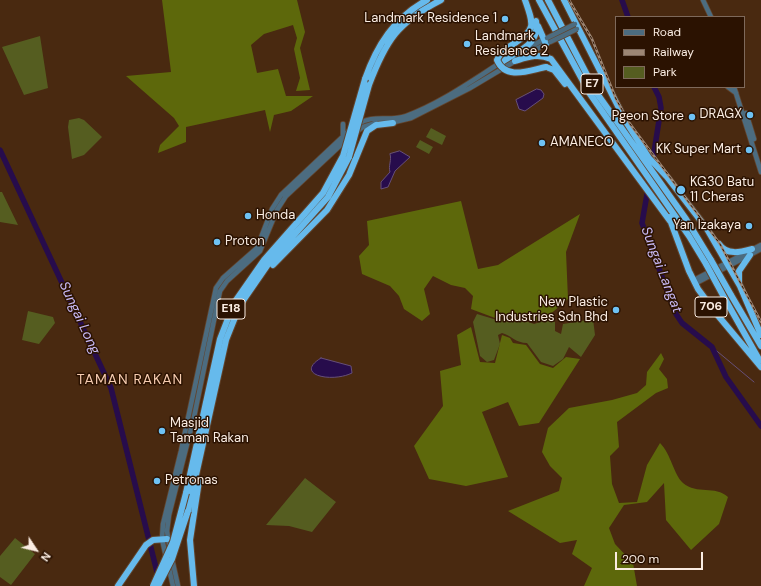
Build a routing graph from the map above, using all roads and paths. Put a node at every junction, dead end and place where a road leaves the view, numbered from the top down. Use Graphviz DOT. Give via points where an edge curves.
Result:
graph roads {
  1 [pos="427,0"];
  2 [pos="441,0"];
  3 [pos="526,0"];
  4 [pos="539,0"];
  5 [pos="548,0"];
  6 [pos="564,0"];
  7 [pos="705,0"];
  8 [pos="712,16"];
  9 [pos="536,21"];
  10 [pos="576,26"];
  11 [pos="547,41"];
  12 [pos="592,54"];
  13 [pos="515,61"];
  14 [pos="502,62"];
  15 [pos="729,88"];
  16 [pos="734,88"];
  17 [pos="738,88"];
  18 [pos="576,93"];
  19 [pos="736,93"];
  20 [pos="393,123"];
  21 [pos="353,127"];
  22 [pos="343,137"];
  23 [pos="346,157"];
  24 [pos="647,158"];
  25 [pos="761,161"];
  26 [pos="761,172"];
  27 [pos="665,182"];
  28 [pos="664,200"];
  29 [pos="670,221"];
  30 [pos="707,229"];
  31 [pos="761,244"];
  32 [pos="761,249"];
  33 [pos="751,252"];
  34 [pos="709,262"];
  35 [pos="687,264"];
  36 [pos="728,265"];
  37 [pos="697,280"];
  38 [pos="740,286"];
  39 [pos="249,290"];
  40 [pos="761,335"];
  41 [pos="743,344"];
  42 [pos="761,346"];
  43 [pos="761,362"];
  44 [pos="761,367"];
  45 [pos="200,458"];
  46 [pos="165,539"];
  47 [pos="118,586"];
  48 [pos="153,586"];
  49 [pos="158,586"];
  50 [pos="173,586"];
  51 [pos="178,586"];
  52 [pos="194,586"];
  1 -- 23 [label="highway, E18, bridge" via="410,10 389,30 375,54 365,79"];
  2 -- 23 [label="highway, E18, bridge" via="425,8 399,28 380,56"];
  3 -- 9 [label="highway"];
  3 -- 18 [label="highway, bridge" via="533,23 531,29 527,35 502,52 497,60 502,69 509,73 546,67 554,70"];
  4 -- 28 [label="highway, E7" via="590,94"];
  5 -- 24 [label="highway, E7" via="596,92"];
  6 -- 10 [label="highway"];
  6 -- 12 [label="highway" via="584,33"];
  7 -- 8 [label="street"];
  9 -- 11 [label="highway"];
  9 -- 14 [label="highway" via="534,40"];
  10 -- 11 [label="street, bridge"];
  10 -- 12 [label="highway"];
  11 -- 13 [label="street"];
  11 -- 14 [label="street"];
  12 -- 24 [label="highway" via="621,119"];
  13 -- 18 [label="highway" via="534,55 551,59"];
  13 -- 20 [label="street" via="438,105 404,121"];
  14 -- 21 [label="street" via="410,115 368,119"];
  15 -- 19 [label="street"];
  16 -- 19 [label="street"];
  17 -- 25 [label="street"];
  18 -- 29 [label="highway"];
  19 -- 26 [label="street"];
  20 -- 39 [label="highway" via="376,125 367,131 349,175 327,210"];
  20 -- 46 [label="street" via="372,124 354,133 286,196 277,210 260,251 227,281 220,291"];
  21 -- 22 [label="street"];
  21 -- 22 [label="street" via="343,124"];
  22 -- 46 [label="street" via="281,195 272,209 257,248 223,278 216,288 181,451 164,516"];
  23 -- 39 [label="highway, E18" via="328,197"];
  23 -- 48 [label="highway, E18, bridge" via="323,193 264,260 234,303 216,353 173,542"];
  24 -- 27 [label="highway, E7"];
  24 -- 27 [label="highway"];
  27 -- 30 [label="highway"];
  27 -- 34 [label="highway, E7"];
  28 -- 29 [label="highway"];
  28 -- 34 [label="highway, E7"];
  29 -- 35 [label="highway"];
  30 -- 33 [label="highway" via="724,250"];
  30 -- 36 [label="highway"];
  31 -- 33 [label="street"];
  32 -- 33 [label="street"];
  33 -- 36 [label="street"];
  33 -- 38 [label="highway" via="739,271"];
  34 -- 42 [label="highway, E7, bridge"];
  34 -- 43 [label="highway, E7, bridge" via="725,299"];
  35 -- 37 [label="highway"];
  35 -- 41 [label="highway, 706" via="705,299"];
  36 -- 37 [label="street"];
  36 -- 38 [label="highway"];
  37 -- 41 [label="highway"];
  38 -- 40 [label="highway"];
  39 -- 45 [label="highway, E18" via="226,340"];
  41 -- 44 [label="highway"];
  45 -- 49 [label="highway, E18, bridge" via="188,511 174,555"];
  45 -- 52 [label="highway" via="190,540"];
  46 -- 47 [label="highway" via="153,540 146,545"];
  46 -- 50 [label="street"];
  46 -- 51 [label="street"];
}
